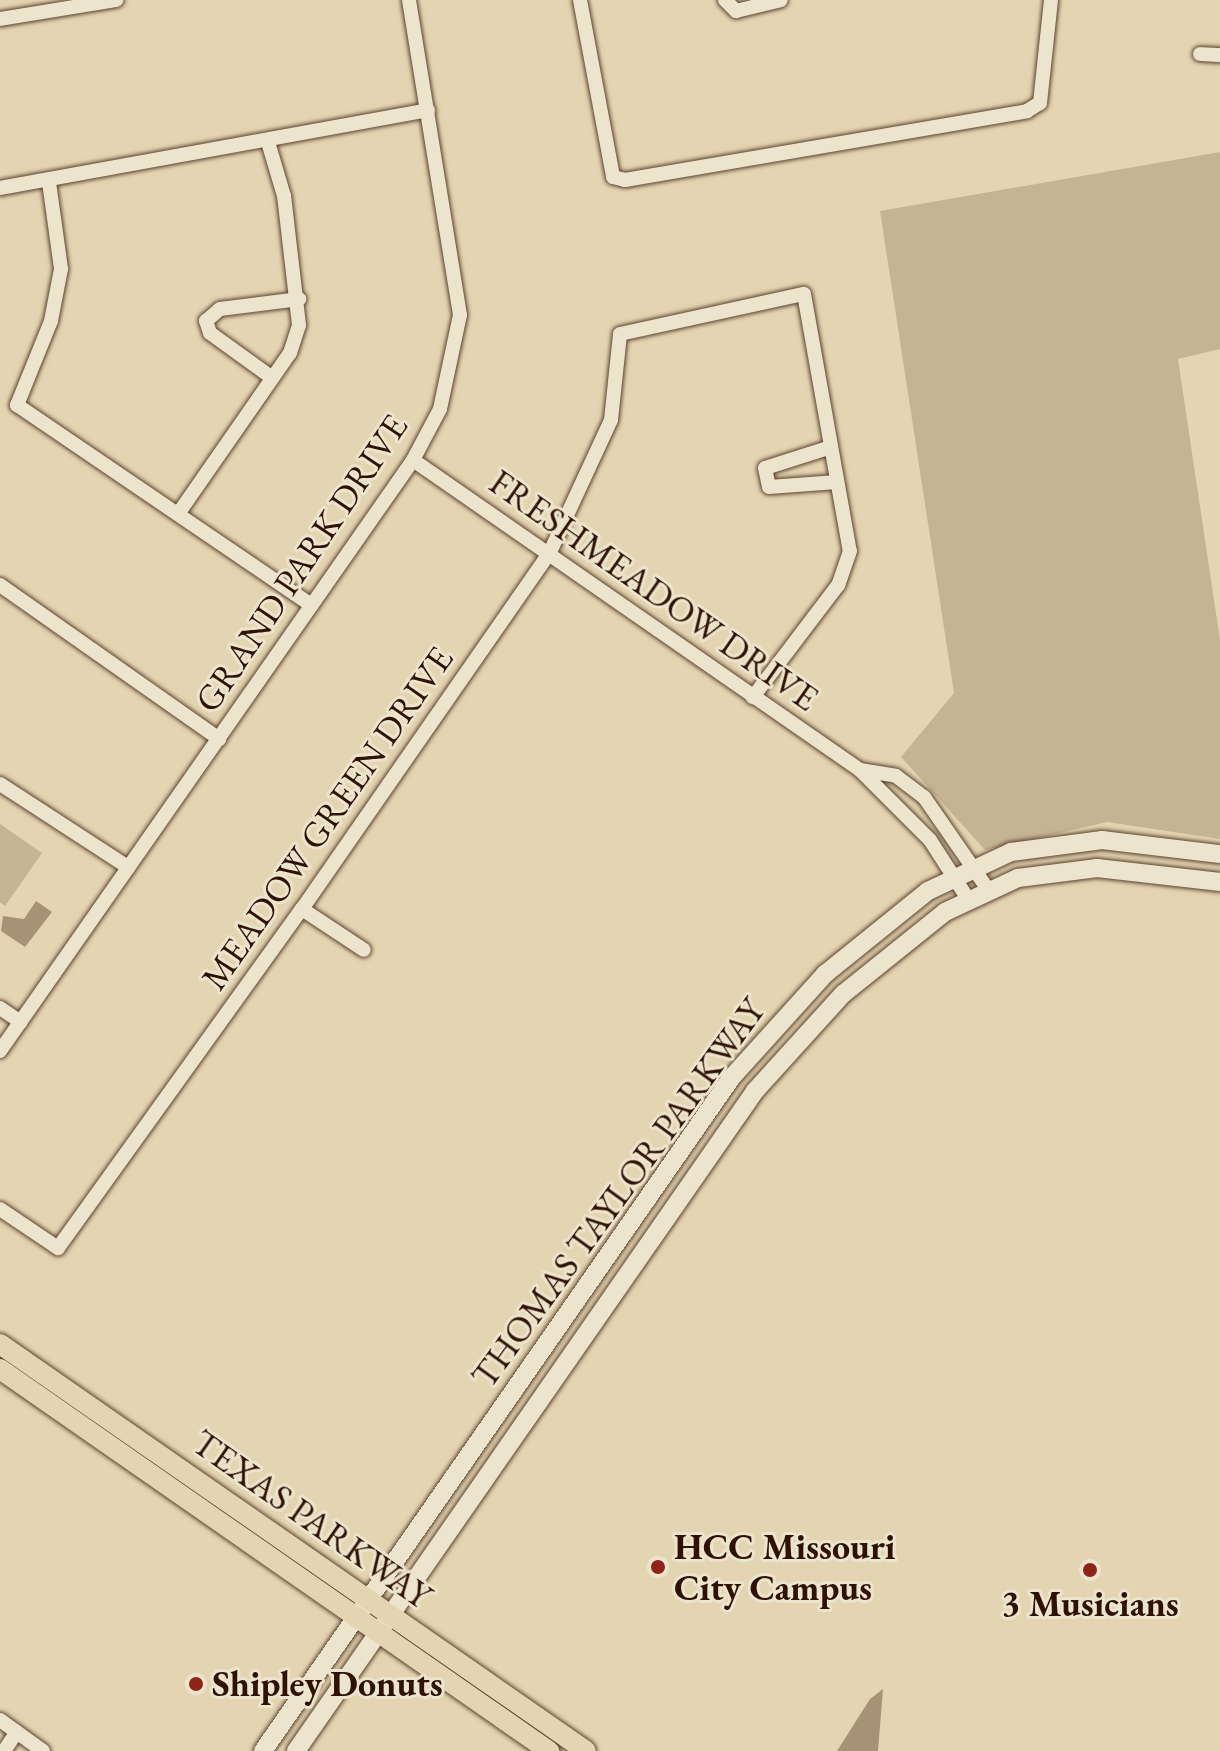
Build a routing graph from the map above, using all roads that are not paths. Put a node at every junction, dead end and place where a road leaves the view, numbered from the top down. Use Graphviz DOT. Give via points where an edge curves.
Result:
graph roads {
  1 [pos="116,0"];
  2 [pos="409,0"];
  3 [pos="580,0"];
  4 [pos="725,0"];
  5 [pos="781,0"];
  6 [pos="1051,0"];
  7 [pos="0,19"];
  8 [pos="1200,54"];
  9 [pos="1220,55"];
  10 [pos="428,110"];
  11 [pos="268,142"];
  12 [pos="49,182"];
  13 [pos="0,188"];
  14 [pos="299,299"];
  15 [pos="271,377"];
  16 [pos="831,447"];
  17 [pos="413,460"];
  18 [pos="837,482"];
  19 [pos="178,514"];
  20 [pos="550,552"];
  21 [pos="0,585"];
  22 [pos="311,605"];
  23 [pos="753,697"];
  24 [pos="219,739"];
  25 [pos="860,770"];
  26 [pos="0,784"];
  27 [pos="1220,854"];
  28 [pos="975,866"];
  29 [pos="128,867"];
  30 [pos="954,875"];
  31 [pos="1220,882"];
  32 [pos="987,888"];
  33 [pos="968,899"];
  34 [pos="302,909"];
  35 [pos="364,950"];
  36 [pos="0,1008"];
  37 [pos="21,1022"];
  38 [pos="0,1051"];
  39 [pos="0,1209"];
  40 [pos="0,1344"];
  41 [pos="0,1369"];
  42 [pos="87,1403"];
  43 [pos="75,1421"];
  44 [pos="489,1426"];
  45 [pos="512,1442"];
  46 [pos="364,1608"];
  47 [pos="392,1616"];
  48 [pos="379,1633"];
  49 [pos="0,1720"];
  50 [pos="17,1732"];
  51 [pos="4,1751"];
  52 [pos="43,1751"];
  53 [pos="263,1751"];
  54 [pos="296,1751"];
  55 [pos="549,1751"];
  56 [pos="586,1751"];
  1 -- 7 [label="street"];
  2 -- 10 [label="street, GRAND PARK DRIVE"];
  3 -- 6 [label="street" via="613,177 1027,111 1040,103"];
  4 -- 5 [label="street" via="736,11"];
  8 -- 9 [label="street"];
  10 -- 11 [label="street"];
  10 -- 17 [label="street, GRAND PARK DRIVE" via="460,315 440,409"];
  11 -- 12 [label="street"];
  11 -- 14 [label="street" via="284,196 287,258"];
  12 -- 13 [label="street"];
  12 -- 19 [label="street" via="61,269 47,332 17,405"];
  14 -- 15 [label="street" via="299,325 290,353"];
  14 -- 15 [label="street" via="220,309 206,321 210,333"];
  15 -- 19 [label="street"];
  16 -- 18 [label="street"];
  16 -- 18 [label="street" via="765,468 769,487"];
  16 -- 20 [label="street, MEADOW GREEN DRIVE" via="804,294 620,334 611,420"];
  17 -- 20 [label="street, FRESHMEADOW DRIVE"];
  17 -- 22 [label="street, GRAND PARK DRIVE"];
  18 -- 23 [label="street" via="850,551 838,585"];
  19 -- 22 [label="street"];
  20 -- 23 [label="street, FRESHMEADOW DRIVE"];
  20 -- 34 [label="street, MEADOW GREEN DRIVE"];
  21 -- 24 [label="street"];
  22 -- 24 [label="street, GRAND PARK DRIVE"];
  23 -- 25 [label="street, FRESHMEADOW DRIVE"];
  24 -- 29 [label="street, GRAND PARK DRIVE"];
  25 -- 28 [label="street, FRESHMEADOW DRIVE" via="896,776 924,797"];
  25 -- 30 [label="street, FRESHMEADOW DRIVE" via="930,840"];
  26 -- 29 [label="street"];
  27 -- 28 [label="street, THOMAS TAYLOR PARKWAY" via="1102,840 1011,852"];
  28 -- 30 [label="street, THOMAS TAYLOR PARKWAY"];
  28 -- 32 [label="street, FRESHMEADOW DRIVE"];
  29 -- 37 [label="street, GRAND PARK DRIVE"];
  30 -- 33 [label="street, FRESHMEADOW DRIVE"];
  30 -- 44 [label="street, THOMAS TAYLOR PARKWAY" via="864,938 755,1047"];
  31 -- 32 [label="street, THOMAS TAYLOR PARKWAY" via="1097,868 1058,870"];
  32 -- 33 [label="street, THOMAS TAYLOR PARKWAY"];
  33 -- 45 [label="street, THOMAS TAYLOR PARKWAY" via="881,960 777,1065"];
  34 -- 35 [label="street"];
  34 -- 39 [label="street, MEADOW GREEN DRIVE" via="58,1248"];
  36 -- 37 [label="street"];
  37 -- 38 [label="street, GRAND PARK DRIVE"];
  40 -- 42 [label="main road, TEXAS PARKWAY"];
  41 -- 43 [label="main road, TEXAS PARKWAY"];
  42 -- 43 [label="main road"];
  42 -- 46 [label="main road, TEXAS PARKWAY"];
  43 -- 46 [label="main road, TEXAS PARKWAY"];
  44 -- 45 [label="street"];
  44 -- 46 [label="street, THOMAS TAYLOR PARKWAY"];
  45 -- 47 [label="street, THOMAS TAYLOR PARKWAY"];
  46 -- 47 [label="main road, TEXAS PARKWAY"];
  46 -- 48 [label="main road, TEXAS PARKWAY"];
  46 -- 53 [label="street, THOMAS TAYLOR PARKWAY"];
  47 -- 48 [label="street, THOMAS TAYLOR PARKWAY"];
  47 -- 56 [label="main road, TEXAS PARKWAY"];
  48 -- 54 [label="street, THOMAS TAYLOR PARKWAY"];
  48 -- 55 [label="main road, TEXAS PARKWAY"];
  49 -- 50 [label="street"];
  50 -- 51 [label="street"];
  50 -- 52 [label="street"];
}
